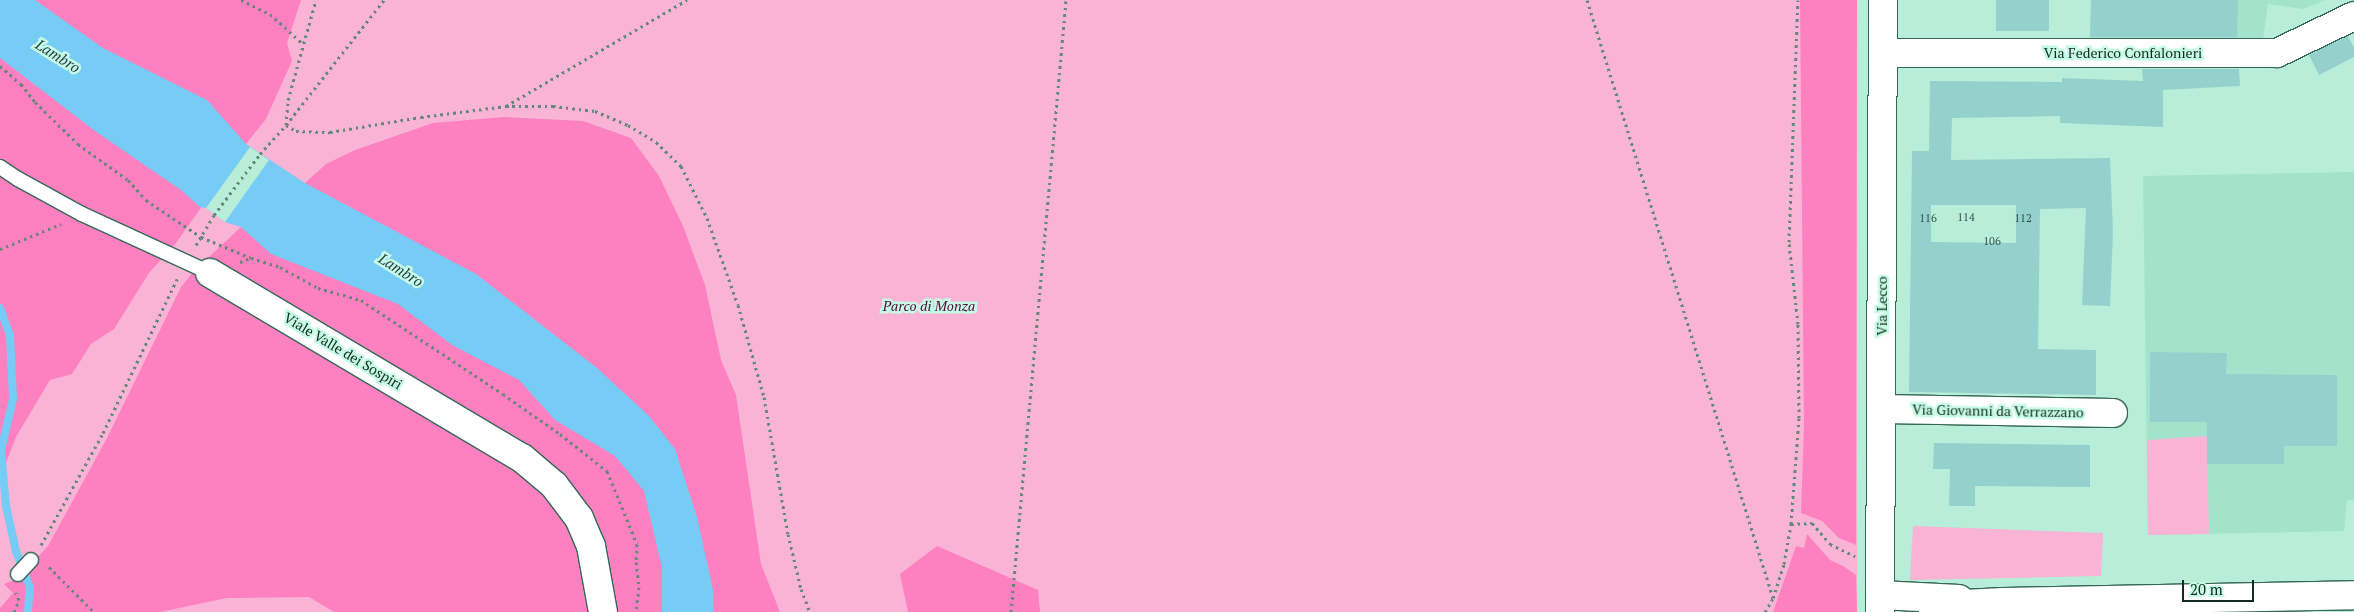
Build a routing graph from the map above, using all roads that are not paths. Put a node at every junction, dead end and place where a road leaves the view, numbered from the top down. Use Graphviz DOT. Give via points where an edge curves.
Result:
graph roads {
  1 [pos="1883,0"];
  2 [pos="2354,16"];
  3 [pos="1883,53"];
  4 [pos="0,167"];
  5 [pos="198,266"];
  6 [pos="1882,409"];
  7 [pos="2113,413"];
  8 [pos="35,554"];
  9 [pos="15,580"];
  10 [pos="2354,595"];
  11 [pos="2003,602"];
  12 [pos="1880,604"];
  13 [pos="603,612"];
  14 [pos="1933,612"];
  1 -- 3 [label="street, Via Lecco"];
  2 -- 3 [label="street, Via Federico Confalonieri" via="2277,53"];
  3 -- 6 [label="street, Via Lecco"];
  4 -- 5 [label="lane, Viale Valle dei Sospiri" via="82,214"];
  5 -- 13 [label="street, Viale Valle dei Sospiri" via="535,468 554,485 578,518 591,546"];
  6 -- 7 [label="street, Via Giovanni da Verrazzano"];
  6 -- 12 [label="street, Via Lecco"];
  8 -- 9 [label="lane"];
  10 -- 11 [label="street"];
  11 -- 12 [label="street" via="1928,596"];
  11 -- 14 [label="street" via="1963,604"];
}
